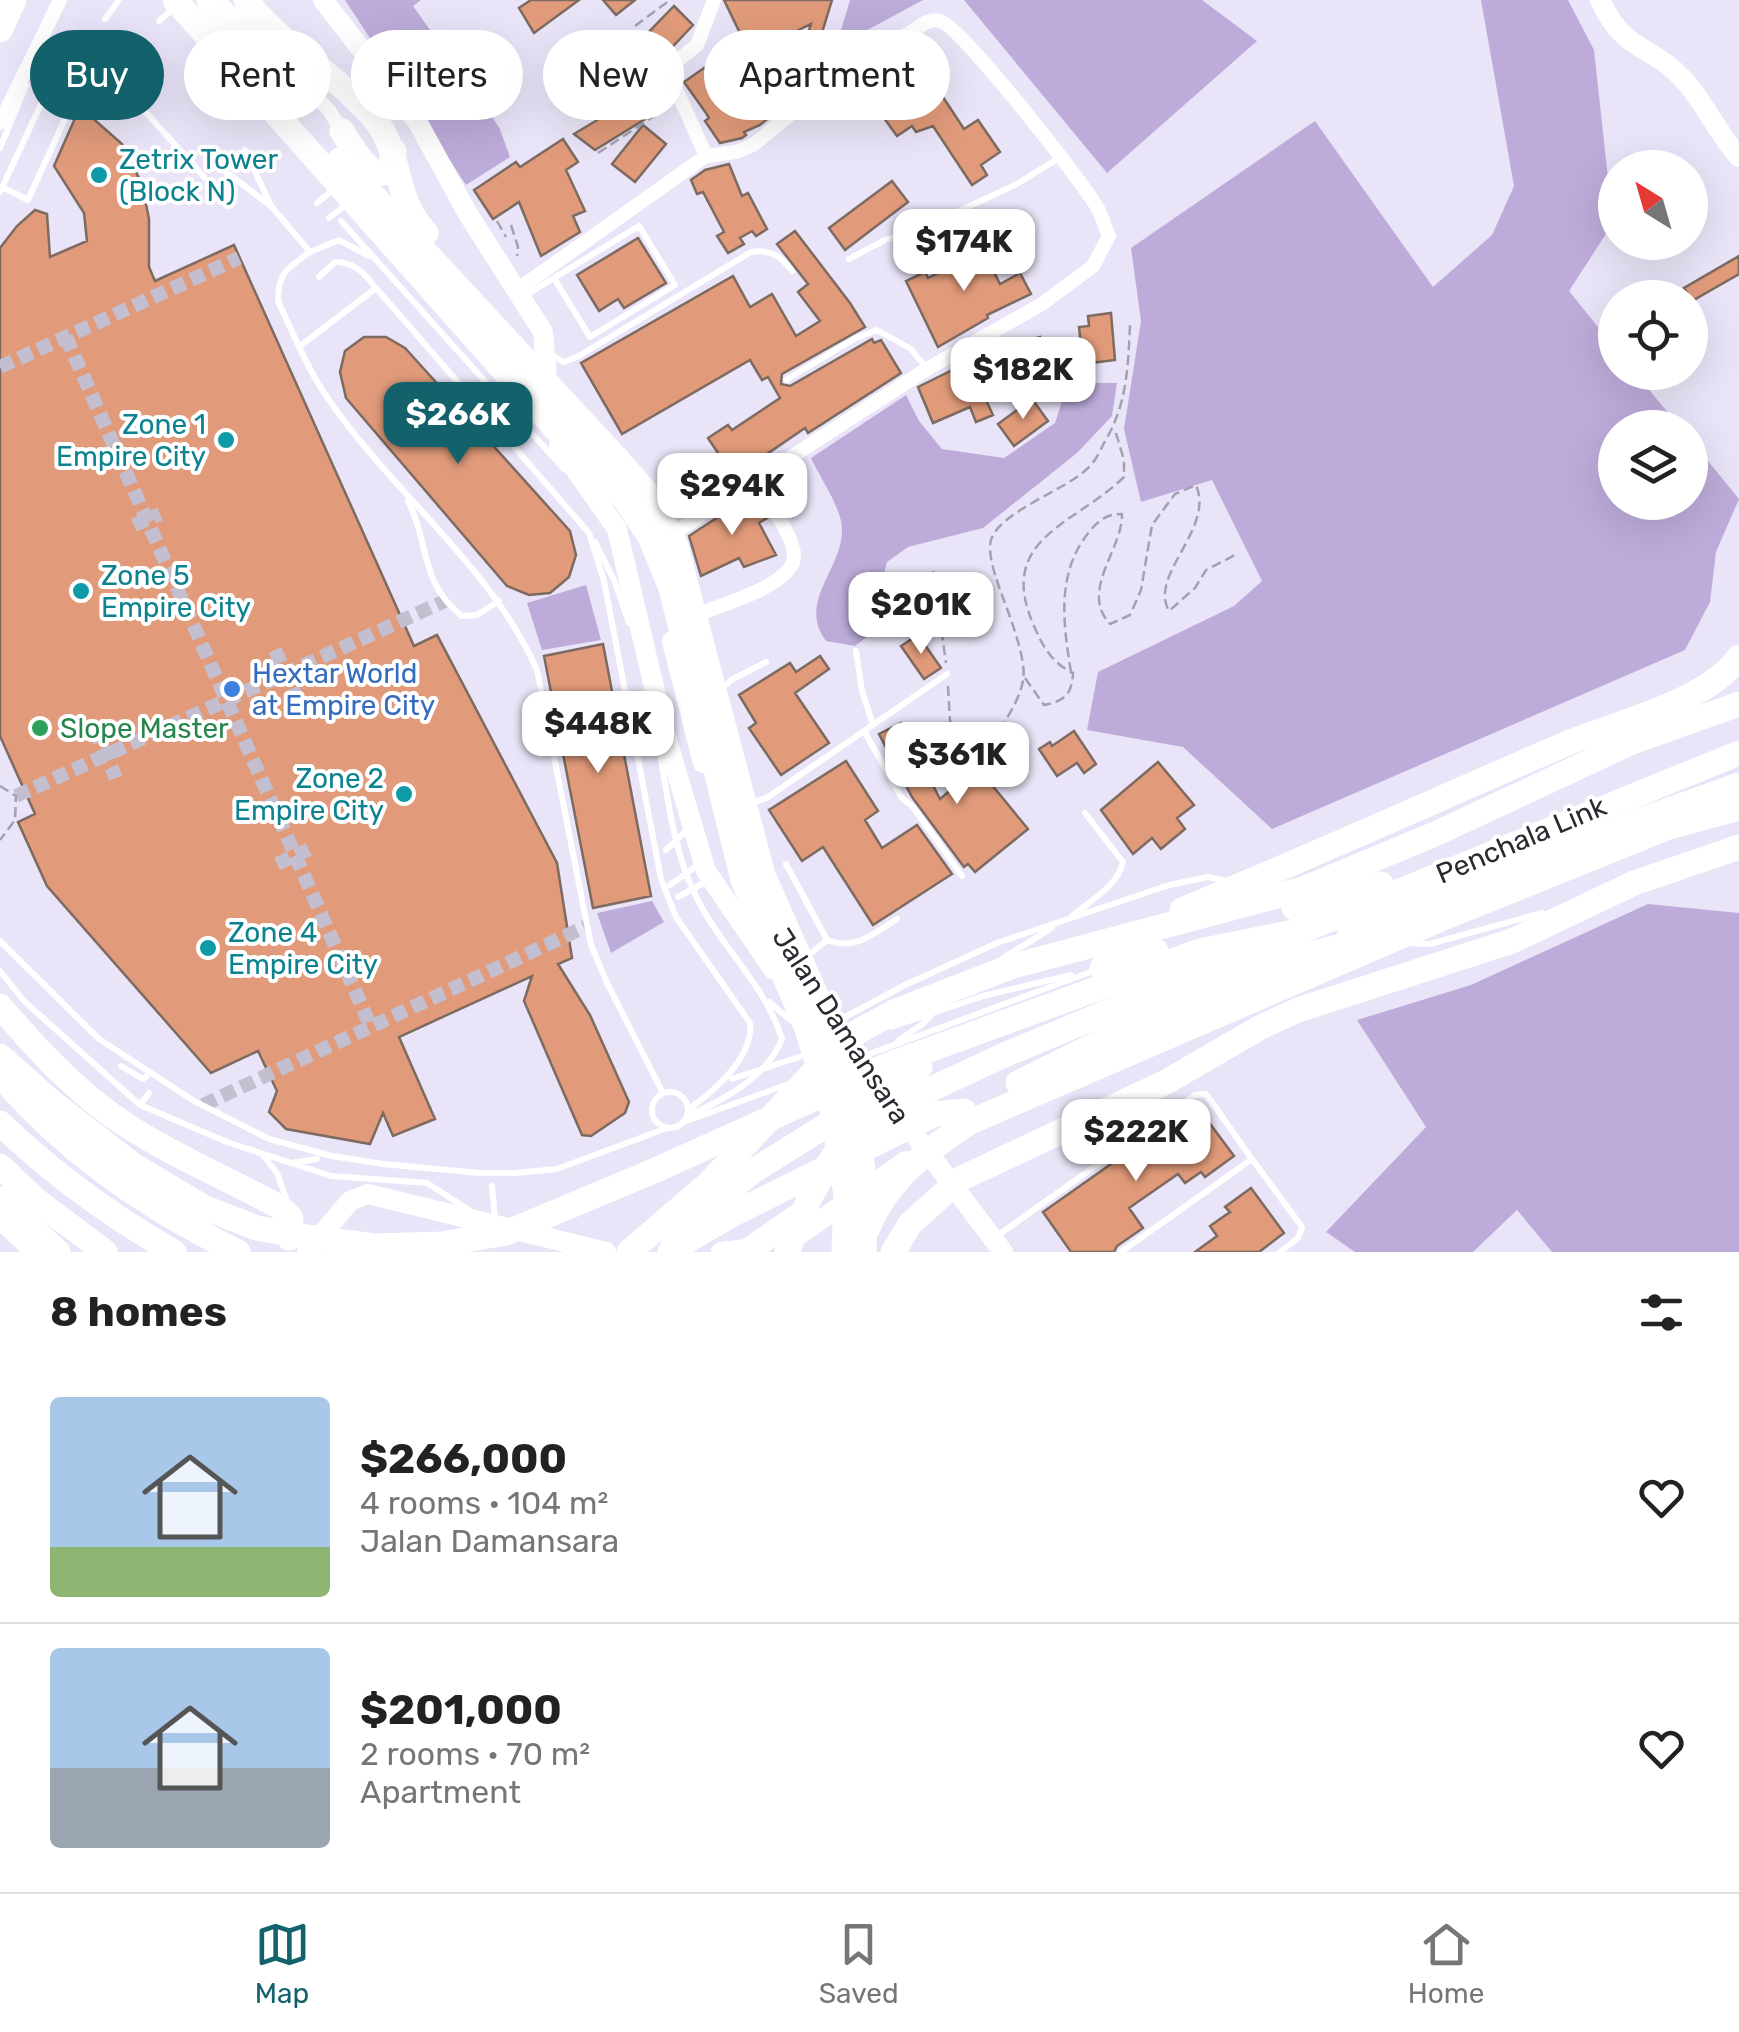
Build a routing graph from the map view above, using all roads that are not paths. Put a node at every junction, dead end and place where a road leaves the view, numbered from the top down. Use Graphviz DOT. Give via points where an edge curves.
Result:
graph roads {
  1 [pos="14,0"];
  2 [pos="60,0"];
  3 [pos="119,0"];
  4 [pos="166,0"];
  5 [pos="175,0"];
  6 [pos="208,0"];
  7 [pos="218,0"];
  8 [pos="246,0"];
  9 [pos="323,0"];
  10 [pos="714,0"];
  11 [pos="1600,0"];
  12 [pos="105,19"];
  13 [pos="159,21"];
  14 [pos="0,30"];
  15 [pos="51,30"];
  16 [pos="913,30"];
  17 [pos="30,74"];
  18 [pos="34,120"];
  19 [pos="64,120"];
  20 [pos="152,120"];
  21 [pos="783,120"];
  22 [pos="0,124"];
  23 [pos="347,143"];
  24 [pos="0,148"];
  25 [pos="245,150"];
  26 [pos="394,151"];
  27 [pos="706,156"];
  28 [pos="1060,157"];
  29 [pos="1739,157"];
  30 [pos="225,171"];
  31 [pos="204,178"];
  32 [pos="1,190"];
  33 [pos="372,200"];
  34 [pos="317,203"];
  35 [pos="272,207"];
  36 [pos="329,218"];
  37 [pos="341,221"];
  38 [pos="310,252"];
  39 [pos="373,258"];
  40 [pos="849,260"];
  41 [pos="792,272"];
  42 [pos="319,277"];
  43 [pos="554,278"];
  44 [pos="376,288"];
  45 [pos="519,294"];
  46 [pos="510,332"];
  47 [pos="299,347"];
  48 [pos="546,352"];
  49 [pos="514,357"];
  50 [pos="928,370"];
  51 [pos="506,375"];
  52 [pos="786,380"];
  53 [pos="478,387"];
  54 [pos="487,398"];
  55 [pos="548,402"];
  56 [pos="559,446"];
  57 [pos="755,479"];
  58 [pos="402,490"];
  59 [pos="589,533"];
  60 [pos="649,549"];
  61 [pos="658,583"];
  62 [pos="624,585"];
  63 [pos="498,600"];
  64 [pos="668,625"];
  65 [pos="856,651"];
  66 [pos="1739,657"];
  67 [pos="766,662"];
  68 [pos="643,667"];
  69 [pos="948,674"];
  70 [pos="1739,704"];
  71 [pos="687,708"];
  72 [pos="873,725"];
  73 [pos="864,731"];
  74 [pos="646,735"];
  75 [pos="669,747"];
  76 [pos="1735,754"];
  77 [pos="1739,784"];
  78 [pos="1739,808"];
  79 [pos="1086,812"];
  80 [pos="722,815"];
  81 [pos="1739,822"];
  82 [pos="691,826"];
  83 [pos="1670,827"];
  84 [pos="1739,846"];
  85 [pos="666,850"];
  86 [pos="1482,857"];
  87 [pos="702,860"];
  88 [pos="786,864"];
  89 [pos="962,876"];
  90 [pos="713,881"];
  91 [pos="1634,883"];
  92 [pos="670,884"];
  93 [pos="678,896"];
  94 [pos="897,919"];
  95 [pos="1441,919"];
  96 [pos="827,940"];
  97 [pos="1113,940"];
  98 [pos="0,941"];
  99 [pos="1307,942"];
  100 [pos="796,967"];
  101 [pos="0,971"];
  102 [pos="1109,975"];
  103 [pos="32,993"];
  104 [pos="763,996"];
  105 [pos="12,1004"];
  106 [pos="1134,1014"];
  107 [pos="1010,1023"];
  108 [pos="812,1028"];
  109 [pos="824,1028"];
  110 [pos="0,1056"];
  111 [pos="862,1063"];
  112 [pos="120,1066"];
  113 [pos="150,1072"];
  114 [pos="0,1074"];
  115 [pos="732,1079"];
  116 [pos="663,1092"];
  117 [pos="149,1093"];
  118 [pos="140,1105"];
  119 [pos="868,1109"];
  120 [pos="964,1111"];
  121 [pos="687,1116"];
  122 [pos="0,1123"];
  123 [pos="667,1128"];
  124 [pos="924,1148"];
  125 [pos="262,1154"];
  126 [pos="318,1159"];
  127 [pos="1252,1159"];
  128 [pos="290,1163"];
  129 [pos="0,1166"];
  130 [pos="366,1169"];
  131 [pos="382,1175"];
  132 [pos="349,1177"];
  133 [pos="440,1178"];
  134 [pos="875,1182"];
  135 [pos="427,1183"];
  136 [pos="492,1186"];
  137 [pos="0,1198"];
  138 [pos="350,1201"];
  139 [pos="0,1219"];
  140 [pos="492,1226"];
  141 [pos="323,1229"];
  142 [pos="296,1236"];
  143 [pos="998,1246"];
  144 [pos="779,1250"];
  145 [pos="35,1252"];
  146 [pos="58,1252"];
  147 [pos="105,1252"];
  148 [pos="174,1252"];
  149 [pos="238,1252"];
  150 [pos="399,1252"];
  151 [pos="606,1252"];
  152 [pos="629,1252"];
  153 [pos="669,1252"];
  154 [pos="720,1252"];
  155 [pos="746,1252"];
  156 [pos="844,1252"];
  157 [pos="862,1252"];
  158 [pos="894,1252"];
  159 [pos="1122,1252"];
  160 [pos="1280,1252"];
  1 -- 14 [label="highway"];
  2 -- 15 [label="lane"];
  2 -- 22 [label="street"];
  3 -- 12 [label="lane"];
  4 -- 13 [label="lane" via="174,9"];
  5 -- 156 [label="highway" via="626,500 650,537 671,588 743,880 806,1026 832,1108 846,1195"];
  6 -- 157 [label="highway" via="218,24 270,86 618,460 665,522 687,580 762,875 854,1095 866,1193"];
  7 -- 23 [label="street" via="328,110"];
  8 -- 26 [label="highway" via="370,114"];
  9 -- 45 [label="street" via="418,122"];
  10 -- 27 [label="street" via="697,45 669,74"];
  11 -- 29 [label="street" via="1623,38 1688,84"];
  16 -- 28 [label="street" via="944,21"];
  17 -- 24 [label="lane"];
  18 -- 32 [label="lane"];
  19 -- 32 [label="lane" via="28,200"];
  20 -- 31 [label="lane"];
  21 -- 27 [label="street" via="753,145"];
  23 -- 26 [label="highway" via="372,172 388,168"];
  23 -- 33 [label="street"];
  23 -- 34 [label="lane" via="344,180"];
  25 -- 35 [label="lane"];
  26 -- 55 [label="highway" via="411,217 506,319"];
  27 -- 45 [label="street"];
  28 -- 40 [label="lane" via="1017,184"];
  28 -- 50 [label="street" via="1098,208 1109,236 1092,266"];
  30 -- 35 [label="lane"];
  33 -- 36 [label="lane" via="357,196"];
  33 -- 51 [label="street"];
  35 -- 38 [label="lane"];
  37 -- 39 [label="lane"];
  38 -- 39 [label="lane" via="339,240"];
  38 -- 47 [label="lane" via="278,284 278,301"];
  39 -- 68 [label="lane" via="595,504 630,597"];
  41 -- 48 [label="lane" via="773,252 751,252 579,356 564,362"];
  42 -- 44 [label="lane" via="335,262 347,262"];
  43 -- 43 [label="lane" via="639,226 675,285 590,337"];
  43 -- 45 [label="lane"];
  44 -- 47 [label="lane"];
  44 -- 59 [label="lane"];
  45 -- 48 [label="street" via="543,332"];
  46 -- 49 [label="lane"];
  47 -- 58 [label="lane" via="326,397"];
  48 -- 55 [label="street"];
  50 -- 52 [label="lane" via="911,348 877,330"];
  50 -- 57 [label="street"];
  51 -- 53 [label="lane"];
  51 -- 54 [label="lane"];
  51 -- 56 [label="street"];
  55 -- 60 [label="street, Jalan Damansara" via="592,454"];
  56 -- 62 [label="street, Jalan Damansara" via="617,529"];
  57 -- 60 [label="street"];
  57 -- 64 [label="street" via="785,530 795,554 792,565 771,584"];
  58 -- 63 [label="lane"];
  58 -- 63 [label="lane" via="444,601 462,616"];
  59 -- 62 [label="lane"];
  59 -- 121 [label="lane" via="661,879 676,916 750,1023 746,1051"];
  60 -- 61 [label="street, Jalan Damansara"];
  61 -- 62 [label="street"];
  61 -- 64 [label="street, Jalan Damansara"];
  62 -- 68 [label="lane"];
  62 -- 75 [label="street, Jalan Damansara"];
  63 -- 116 [label="lane" via="537,670 592,945"];
  64 -- 71 [label="street, Jalan Damansara"];
  65 -- 72 [label="lane"];
  66 -- 97 [label="highway" via="1713,683 1677,700"];
  67 -- 71 [label="lane"];
  68 -- 104 [label="lane" via="681,859 695,895"];
  69 -- 72 [label="lane"];
  70 -- 97 [label="highway" via="1632,742 1302,890"];
  71 -- 80 [label="street, Jalan Damansara"];
  72 -- 73 [label="lane"];
  73 -- 80 [label="lane" via="768,797"];
  73 -- 89 [label="lane" via="902,798"];
  74 -- 75 [label="lane"];
  75 -- 82 [label="street, Jalan Damansara"];
  76 -- 86 [label="highway, Penchala Link"];
  77 -- 99 [label="highway, Penchala Link"];
  78 -- 83 [label="highway"];
  79 -- 111 [label="lane" via="1123,862 1120,874"];
  80 -- 100 [label="street, Jalan Damansara"];
  81 -- 83 [label="highway"];
  82 -- 85 [label="lane"];
  82 -- 87 [label="street, Jalan Damansara"];
  83 -- 95 [label="highway"];
  84 -- 91 [label="highway"];
  86 -- 99 [label="highway, Penchala Link"];
  86 -- 102 [label="highway" via="1328,898"];
  87 -- 90 [label="street, Jalan Damansara"];
  87 -- 92 [label="lane"];
  88 -- 96 [label="lane"];
  90 -- 93 [label="lane"];
  90 -- 119 [label="street, Jalan Damansara"];
  91 -- 109 [label="lane" via="1430,944 1236,882 1208,878 1168,885 998,943"];
  91 -- 158 [label="highway" via="1512,941 1260,1027 1166,1082 960,1179 910,1224"];
  94 -- 96 [label="lane" via="843,946"];
  95 -- 99 [label="highway" via="1367,939"];
  95 -- 157 [label="highway" via="970,1122 898,1176 873,1217"];
  96 -- 100 [label="lane"];
  97 -- 152 [label="highway" via="1010,966 859,1031 707,1186"];
  98 -- 113 [label="lane" via="99,1039"];
  99 -- 102 [label="highway" via="1200,951"];
  99 -- 106 [label="highway"];
  100 -- 111 [label="street, Jalan Damansara"];
  101 -- 105 [label="lane"];
  102 -- 107 [label="highway"];
  102 -- 115 [label="lane" via="983,996"];
  102 -- 121 [label="lane"];
  103 -- 105 [label="lane"];
  104 -- 108 [label="lane" via="801,1028"];
  104 -- 121 [label="lane" via="782,1038 774,1058"];
  105 -- 118 [label="lane"];
  105 -- 142 [label="highway" via="51,1065 110,1114 280,1207"];
  106 -- 120 [label="highway"];
  106 -- 144 [label="highway" via="1002,1056 912,1098 841,1143"];
  107 -- 110 [label="highway" via="888,1065 524,1226 442,1244 375,1246 257,1228 205,1208 133,1165"];
  107 -- 153 [label="highway" via="906,1074 753,1170 683,1228"];
  111 -- 124 [label="street, Jalan Damansara"];
  112 -- 113 [label="lane" via="143,1079"];
  113 -- 123 [label="lane" via="269,1139 383,1164 480,1173 557,1169"];
  114 -- 149 [label="highway" via="99,1169"];
  116 -- 121 [label="lane" via="680,1095"];
  116 -- 123 [label="lane" via="651,1112"];
  117 -- 118 [label="lane"];
  118 -- 125 [label="lane"];
  119 -- 124 [label="street, Jalan Damansara"];
  119 -- 134 [label="street" via="878,1154"];
  120 -- 153 [label="highway" via="934,1114"];
  120 -- 155 [label="highway"];
  121 -- 123 [label="lane"];
  122 -- 148 [label="highway" via="111,1216"];
  124 -- 134 [label="street"];
  124 -- 143 [label="street, Jalan Damansara"];
  125 -- 128 [label="lane"];
  125 -- 142 [label="lane" via="286,1191"];
  126 -- 128 [label="lane"];
  127 -- 143 [label="lane" via="1206,1094 1196,1095"];
  127 -- 159 [label="lane"];
  127 -- 160 [label="lane" via="1302,1227"];
  128 -- 132 [label="lane"];
  129 -- 147 [label="highway"];
  130 -- 132 [label="lane"];
  131 -- 132 [label="lane"];
  131 -- 135 [label="lane"];
  131 -- 138 [label="lane"];
  133 -- 135 [label="lane"];
  134 -- 144 [label="street"];
  135 -- 140 [label="lane"];
  136 -- 140 [label="lane"];
  137 -- 146 [label="highway"];
  138 -- 140 [label="street" via="386,1197"];
  138 -- 141 [label="street"];
  139 -- 145 [label="street"];
  140 -- 151 [label="street"];
  141 -- 142 [label="street"];
  141 -- 150 [label="highway" via="344,1229"];
  144 -- 154 [label="street"];
}
